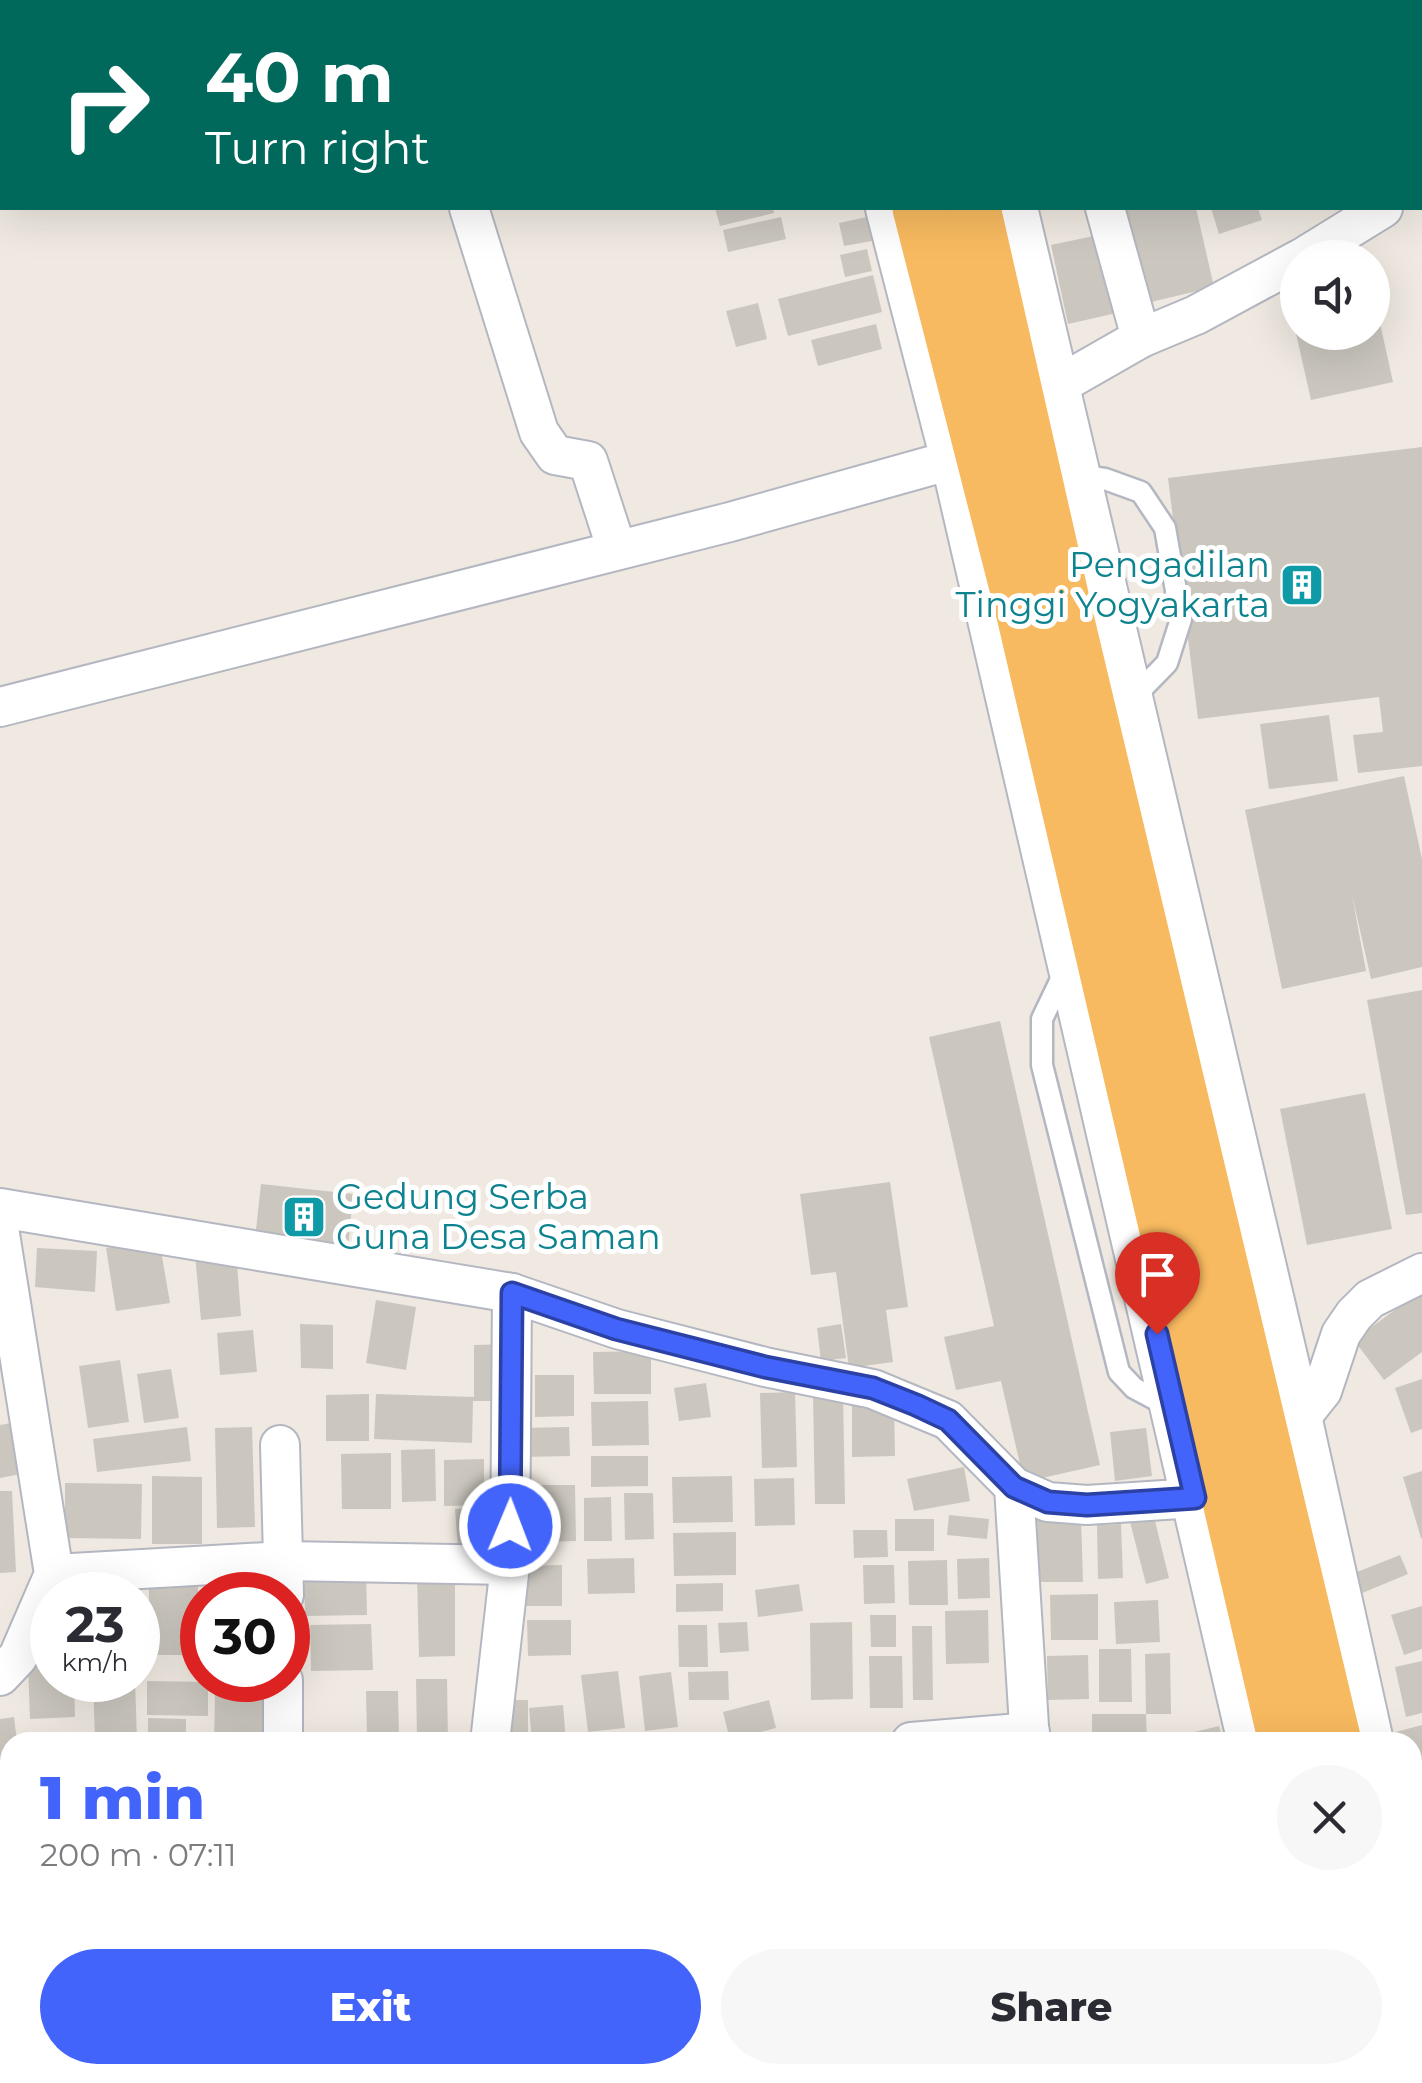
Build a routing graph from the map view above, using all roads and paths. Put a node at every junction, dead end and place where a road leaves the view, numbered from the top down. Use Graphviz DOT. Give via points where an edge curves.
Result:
graph roads {
  1 [pos="470,210"];
  2 [pos="891,210"];
  3 [pos="921,210"];
  4 [pos="973,210"];
  5 [pos="1014,210"];
  6 [pos="1106,210"];
  7 [pos="1380,210"];
  8 [pos="1331,240"];
  9 [pos="1280,270"];
  10 [pos="1141,338"];
  11 [pos="1057,386"];
  12 [pos="955,459"];
  13 [pos="1074,474"];
  14 [pos="616,550"];
  15 [pos="1046,612"];
  16 [pos="1129,703"];
  17 [pos="0,707"];
  18 [pos="0,1208"];
  19 [pos="0,1234"];
  20 [pos="1422,1273"];
  21 [pos="512,1293"];
  22 [pos="1298,1421"];
  23 [pos="280,1445"];
  24 [pos="1014,1487"];
  25 [pos="1195,1498"];
  26 [pos="510,1565"];
  27 [pos="54,1572"];
  28 [pos="284,1572"];
  29 [pos="310,1577"];
  30 [pos="30,1629"];
  31 [pos="0,1676"];
  32 [pos="283,1702"];
  33 [pos="283,1732"];
  34 [pos="491,1732"];
  35 [pos="1030,1732"];
  36 [pos="1250,1732"];
  37 [pos="1284,1732"];
  38 [pos="1331,1732"];
  39 [pos="1366,1732"];
  1 -- 14 [label="street" via="538,432 555,455 588,461"];
  2 -- 12 [label="street"];
  3 -- 15 [label="highway"];
  4 -- 15 [label="highway"];
  5 -- 11 [label="street"];
  6 -- 10 [label="street"];
  7 -- 8 [label="street"];
  9 -- 10 [label="street"];
  10 -- 11 [label="street"];
  11 -- 13 [label="street"];
  12 -- 14 [label="street"];
  12 -- 15 [label="street"];
  13 -- 15 [label="street"];
  13 -- 16 [label="lane" via="1141,492 1165,528 1181,619 1166,663"];
  14 -- 17 [label="street"];
  15 -- 16 [label="street"];
  15 -- 25 [label="street" via="1070,960"];
  15 -- 37 [label="highway"];
  15 -- 38 [label="highway"];
  16 -- 22 [label="street"];
  18 -- 21 [label="street"];
  19 -- 27 [label="street"];
  20 -- 22 [label="street" via="1370,1299 1354,1315 1322,1391"];
  21 -- 24 [label="street" via="616,1329 873,1388 948,1420"];
  21 -- 26 [label="street"];
  22 -- 39 [label="street"];
  23 -- 28 [label="street"];
  24 -- 25 [label="street" via="1048,1502 1087,1505"];
  24 -- 35 [label="street"];
  25 -- 36 [label="street"];
  26 -- 29 [label="street"];
  26 -- 34 [label="street"];
  30 -- 31 [label="street"];
  32 -- 33 [label="street"];
}
